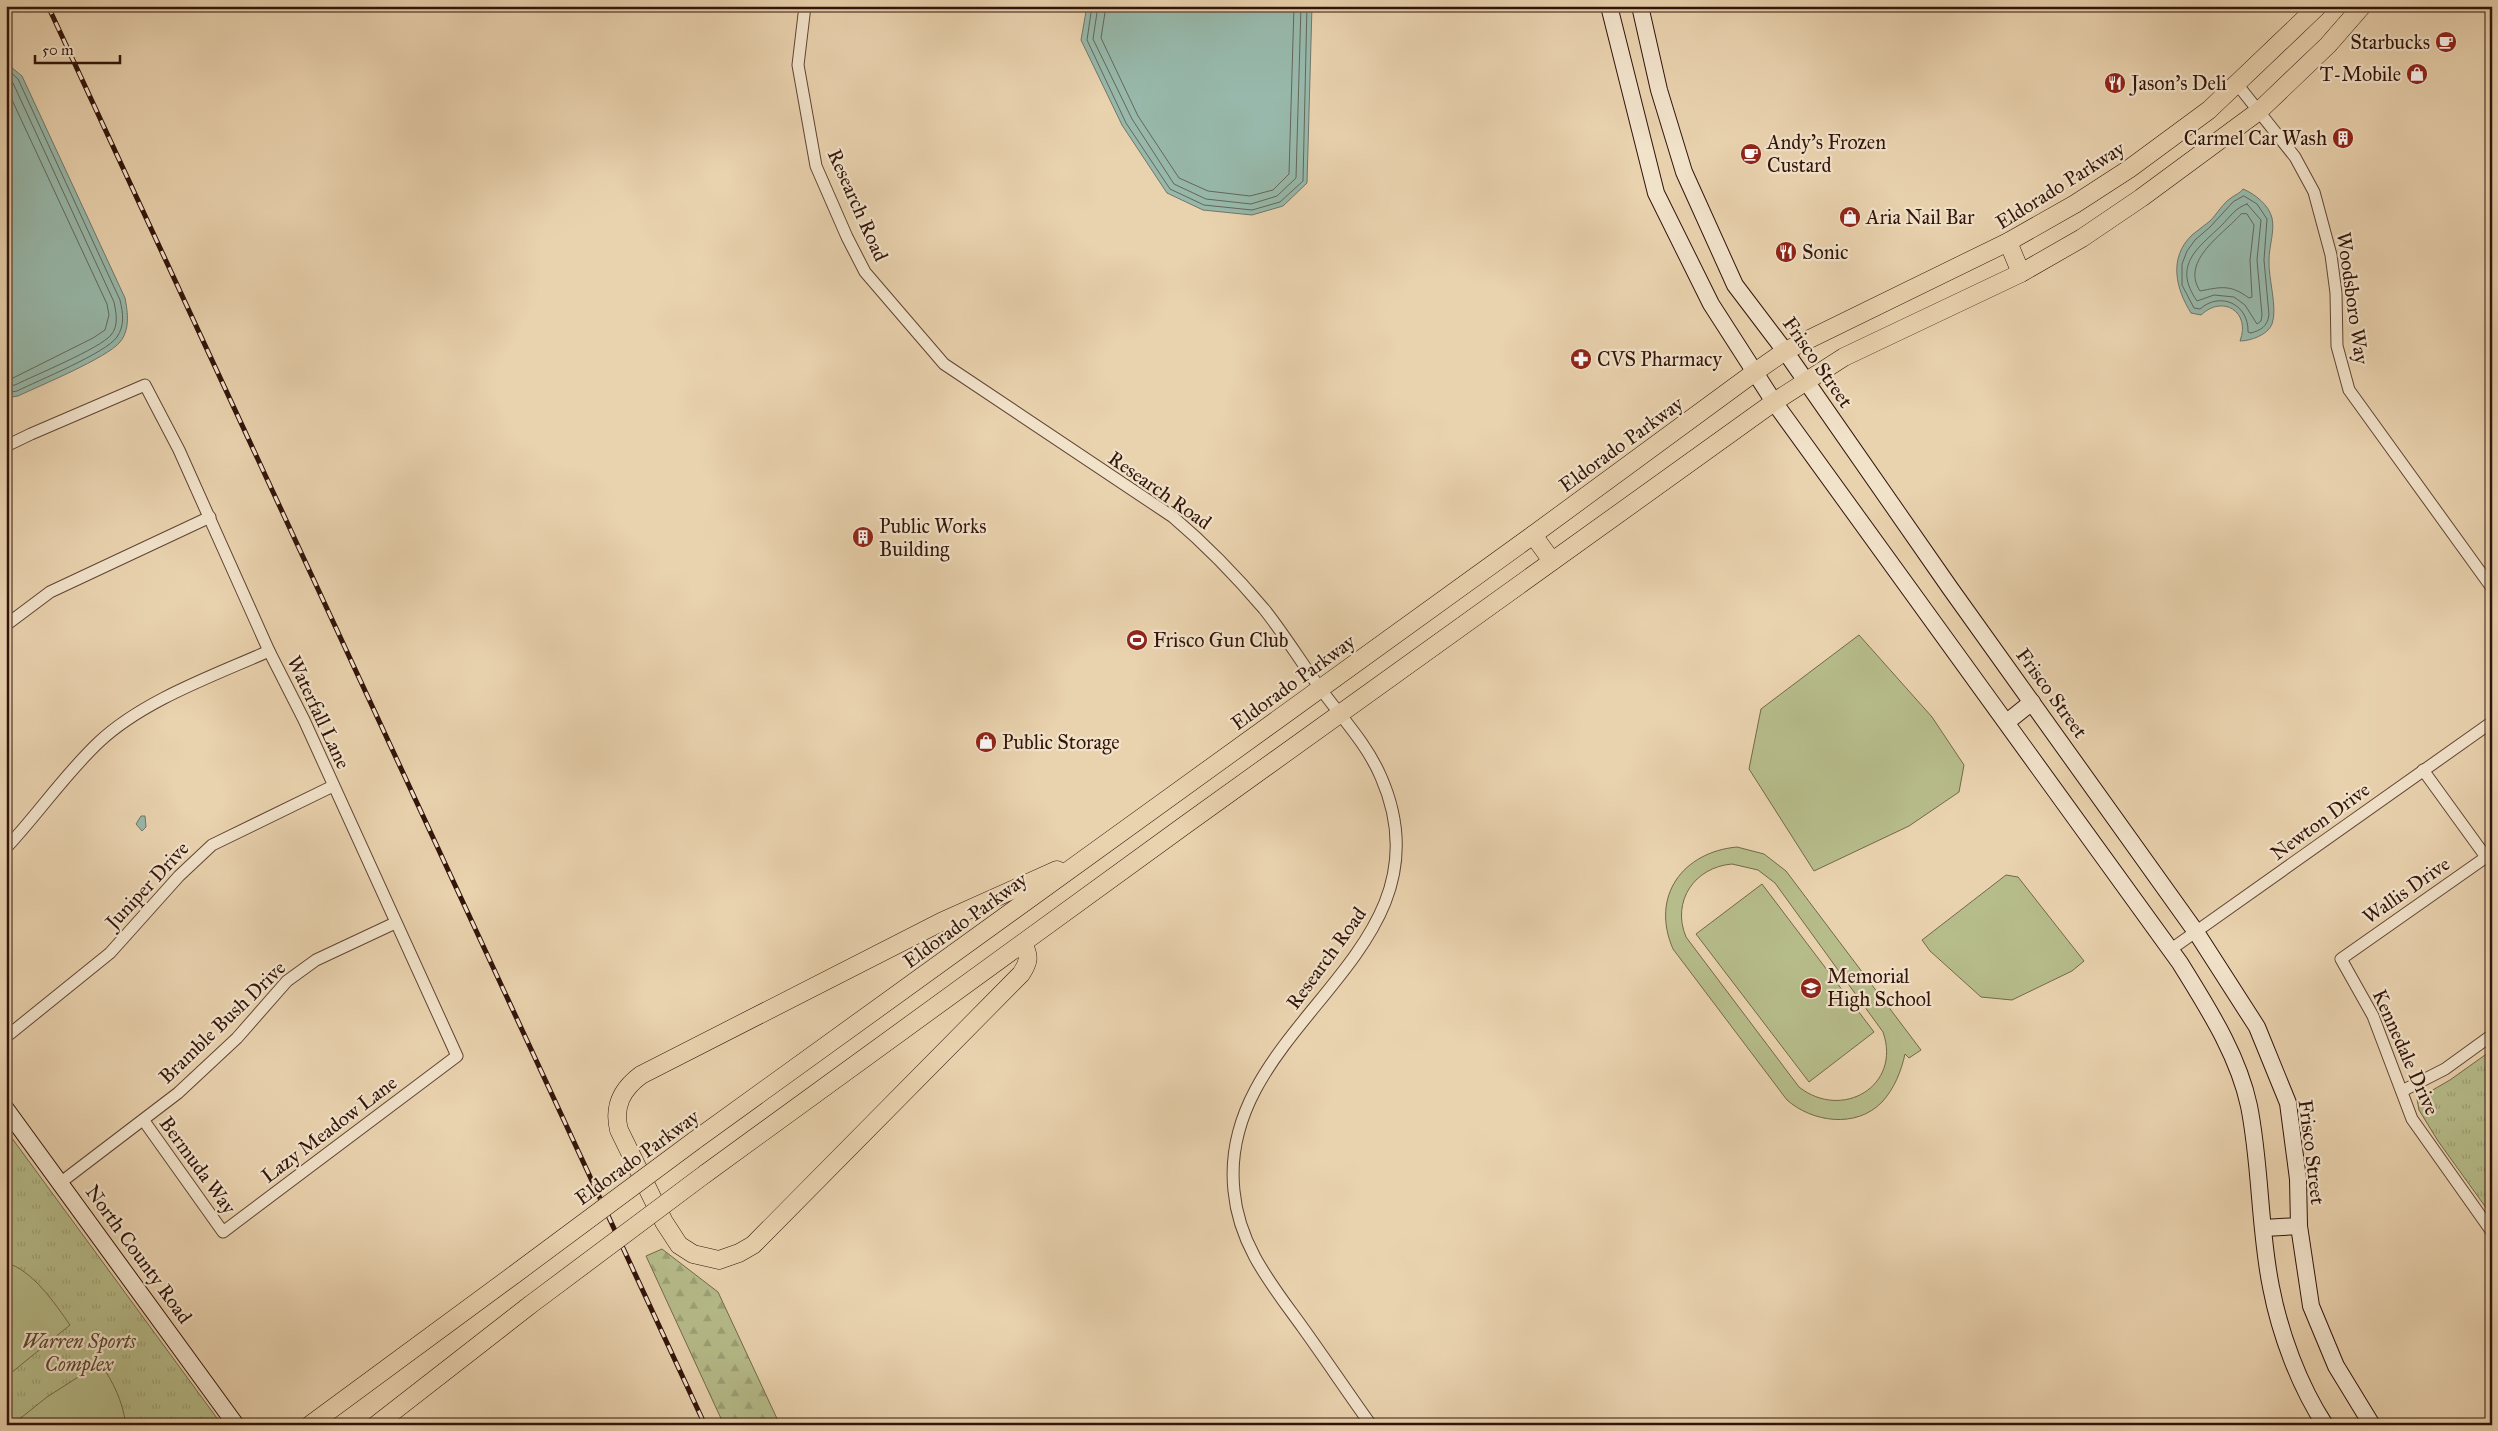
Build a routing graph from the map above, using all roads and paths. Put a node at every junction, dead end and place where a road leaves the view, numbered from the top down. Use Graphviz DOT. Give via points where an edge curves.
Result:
graph roads {
  1 [pos="805,6"];
  2 [pos="1609,6"];
  3 [pos="1640,6"];
  4 [pos="2318,6"];
  5 [pos="2362,6"];
  6 [pos="2237,84"];
  7 [pos="2259,111"];
  8 [pos="2008,242"];
  9 [pos="2021,273"];
  10 [pos="1785,351"];
  11 [pos="1755,372"];
  12 [pos="1806,381"];
  13 [pos="1774,402"];
  14 [pos="6,446"];
  15 [pos="210,517"];
  16 [pos="1533,535"];
  17 [pos="1552,561"];
  18 [pos="2492,588"];
  19 [pos="6,625"];
  20 [pos="269,651"];
  21 [pos="1320,689"];
  22 [pos="2032,702"];
  23 [pos="1340,713"];
  24 [pos="2007,722"];
  25 [pos="2492,722"];
  26 [pos="2423,770"];
  27 [pos="333,786"];
  28 [pos="6,848"];
  29 [pos="1101,848"];
  30 [pos="2489,855"];
  31 [pos="395,923"];
  32 [pos="2196,932"];
  33 [pos="1023,944"];
  34 [pos="2170,950"];
  35 [pos="2341,959"];
  36 [pos="2492,1036"];
  37 [pos="6,1037"];
  38 [pos="457,1056"];
  39 [pos="2402,1091"];
  40 [pos="6,1109"];
  41 [pos="144,1121"];
  42 [pos="60,1183"];
  43 [pos="2299,1226"];
  44 [pos="2264,1228"];
  45 [pos="223,1232"];
  46 [pos="2492,1232"];
  47 [pos="236,1425"];
  48 [pos="310,1425"];
  49 [pos="376,1425"];
  50 [pos="1371,1425"];
  51 [pos="2325,1425"];
  52 [pos="2372,1425"];
  1 -- 21 [label="street, Research Road" via="798,65 816,166 866,272 944,364 1173,517 1206,545 1265,611"];
  2 -- 11 [label="street" via="1656,193 1711,304"];
  3 -- 10 [label="street, Frisco Street" via="1659,90 1684,172 1735,285"];
  4 -- 6 [label="main road, Eldorado Parkway"];
  5 -- 7 [label="main road"];
  6 -- 7 [label="street, Woodsboro Way"];
  6 -- 8 [label="main road, Eldorado Parkway" via="2209,110 2129,169"];
  7 -- 9 [label="main road" via="2141,198 2082,238"];
  7 -- 18 [label="street, Woodsboro Way" via="2302,166 2318,202 2331,255 2338,346 2349,390"];
  8 -- 9 [label="main road"];
  8 -- 10 [label="main road, Eldorado Parkway"];
  9 -- 12 [label="main road" via="1844,357"];
  10 -- 11 [label="main road, Eldorado Parkway"];
  10 -- 12 [label="street, Frisco Street"];
  11 -- 13 [label="street"];
  11 -- 16 [label="main road, Eldorado Parkway"];
  12 -- 13 [label="main road"];
  12 -- 22 [label="street, Frisco Street"];
  13 -- 17 [label="main road"];
  13 -- 24 [label="street"];
  14 -- 15 [label="street, Waterfall Lane" via="145,385"];
  15 -- 19 [label="street" via="50,592"];
  15 -- 20 [label="street, Waterfall Lane"];
  16 -- 17 [label="main road"];
  16 -- 21 [label="main road, Eldorado Parkway"];
  17 -- 23 [label="main road"];
  20 -- 27 [label="street, Waterfall Lane"];
  20 -- 28 [label="street" via="190,686 133,717 100,742"];
  21 -- 23 [label="street, Research Road"];
  21 -- 29 [label="main road, Eldorado Parkway"];
  22 -- 24 [label="street"];
  22 -- 32 [label="street, Frisco Street"];
  23 -- 33 [label="main road"];
  23 -- 50 [label="street, Research Road" via="1373,761 1388,795 1396,832 1395,870 1382,913 1368,939 1257,1084 1237,1136 1233,1187 1239,1221 1255,1261"];
  24 -- 34 [label="street"];
  25 -- 26 [label="street, Newton Drive"];
  26 -- 30 [label="street"];
  26 -- 32 [label="street, Newton Drive"];
  27 -- 31 [label="street, Waterfall Lane"];
  27 -- 37 [label="street, Juniper Drive" via="212,844 110,953"];
  29 -- 33 [label="main road" via="941,922 640,1075 627,1085 619,1100 616,1117 619,1130 664,1222 679,1245 693,1254 719,1260 753,1245 1021,974 1028,964"];
  29 -- 48 [label="main road, Eldorado Parkway, bridge" via="694,1141"];
  30 -- 35 [label="street, Wallis Drive"];
  31 -- 38 [label="street, Waterfall Lane"];
  31 -- 41 [label="street, Bramble Bush Drive" via="316,960 287,981 237,1038"];
  32 -- 34 [label="street, Newton Drive"];
  32 -- 43 [label="street, Frisco Street" via="2257,1027 2288,1103 2298,1180"];
  33 -- 49 [label="main road, bridge" via="705,1174"];
  34 -- 44 [label="street" via="2218,1023 2243,1088 2251,1123"];
  35 -- 39 [label="street, Kennedale Drive" via="2373,1016"];
  36 -- 39 [label="street" via="2445,1069"];
  38 -- 45 [label="street, Lazy Meadow Lane"];
  39 -- 46 [label="street, Kennedale Drive" via="2412,1119"];
  40 -- 42 [label="street, North County Road"];
  41 -- 42 [label="street, Bramble Bush Drive"];
  41 -- 45 [label="street, Bermuda Way"];
  42 -- 47 [label="street, North County Road"];
  43 -- 44 [label="street"];
  43 -- 52 [label="street, Frisco Street" via="2311,1306 2336,1366"];
  44 -- 51 [label="street" via="2270,1286 2281,1327 2301,1381"];
}
